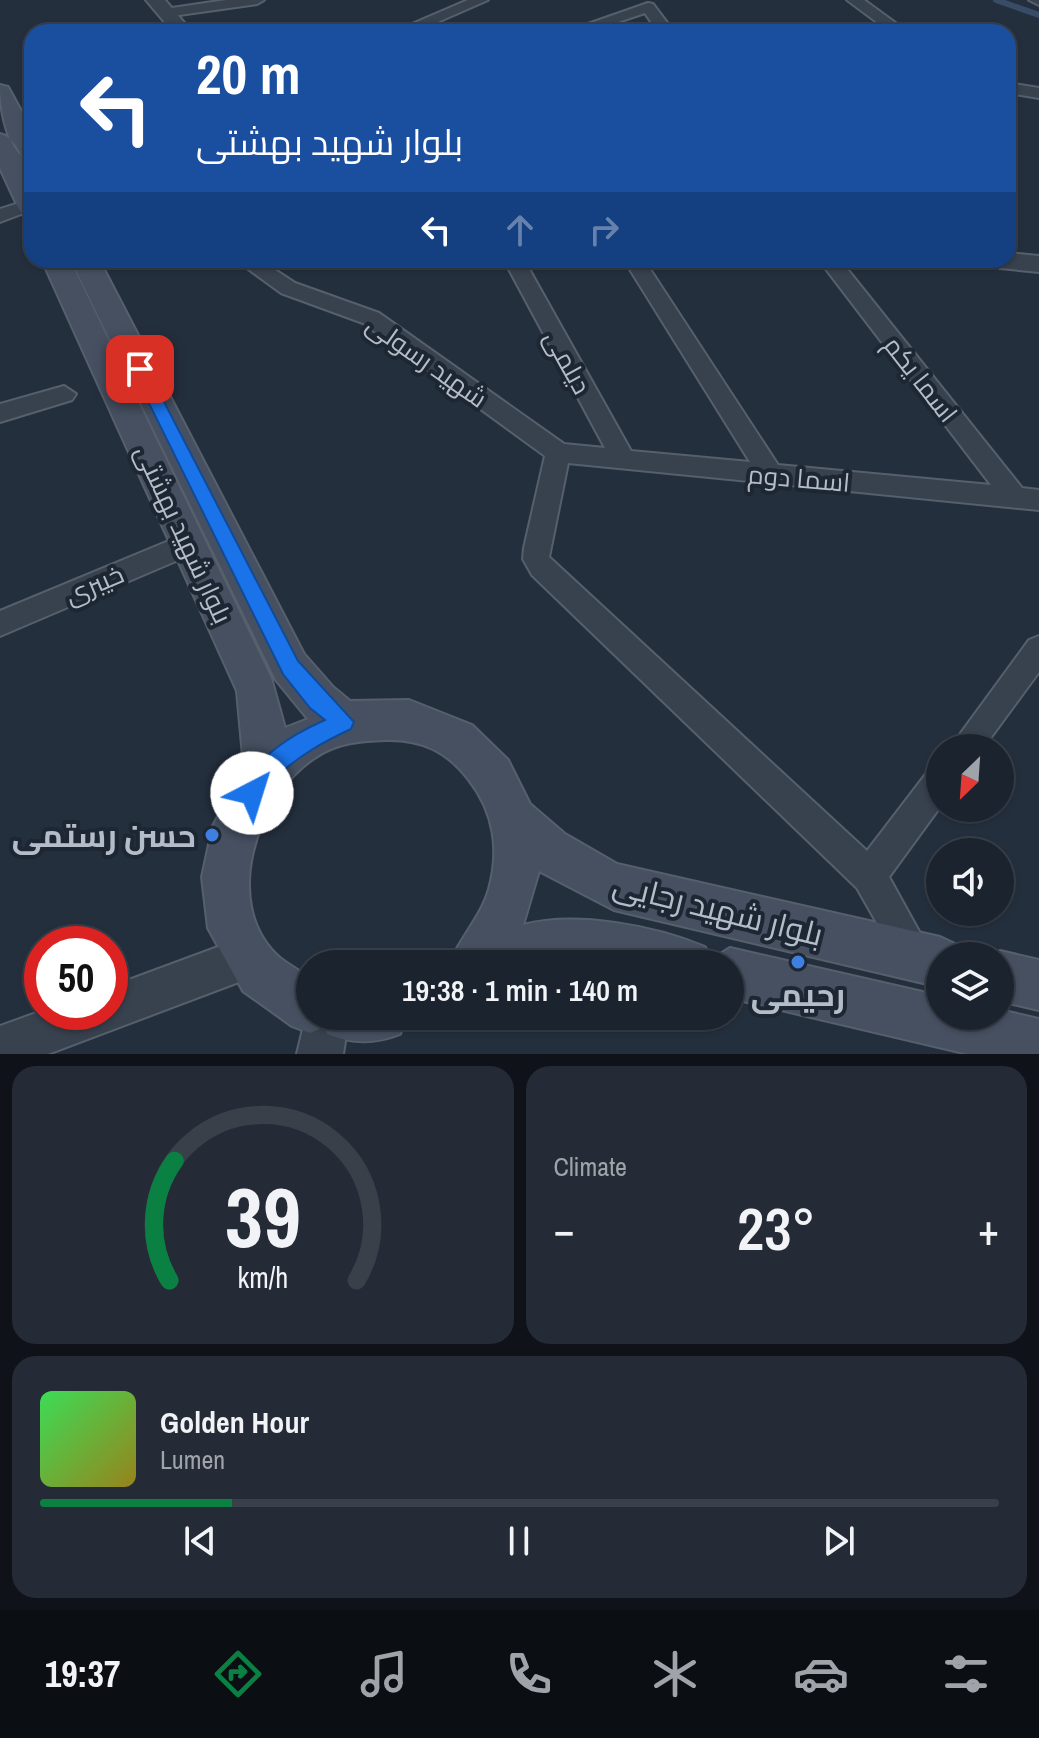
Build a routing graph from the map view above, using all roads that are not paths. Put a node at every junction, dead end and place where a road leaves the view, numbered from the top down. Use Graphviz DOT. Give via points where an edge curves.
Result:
graph roads {
  1 [pos="257,0"];
  2 [pos="481,0"];
  3 [pos="854,0"];
  4 [pos="160,6"];
  5 [pos="176,24"];
  6 [pos="421,24"];
  7 [pos="597,24"];
  8 [pos="660,24"];
  9 [pos="888,24"];
  10 [pos="1016,89"];
  11 [pos="0,92"];
  12 [pos="1039,93"];
  13 [pos="24,139"];
  14 [pos="0,141"];
  15 [pos="24,192"];
  16 [pos="24,209"];
  17 [pos="0,216"];
  18 [pos="1016,262"];
  19 [pos="1039,264"];
  20 [pos="60,268"];
  21 [pos="89,268"];
  22 [pos="258,268"];
  23 [pos="518,268"];
  24 [pos="639,268"];
  25 [pos="836,268"];
  26 [pos="64,394"];
  27 [pos="0,413"];
  28 [pos="558,453"];
  29 [pos="625,462"];
  30 [pos="771,475"];
  31 [pos="1027,499"];
  32 [pos="188,544"];
  33 [pos="0,624"];
  34 [pos="1039,649"];
  35 [pos="344,722"];
  36 [pos="975,734"];
  37 [pos="266,772"];
  38 [pos="926,800"];
  39 [pos="515,820"];
  40 [pos="869,876"];
  41 [pos="483,950"];
  42 [pos="521,950"];
  43 [pos="622,950"];
  44 [pos="926,957"];
  45 [pos="926,958"];
  46 [pos="245,959"];
  47 [pos="744,976"];
  48 [pos="1014,979"];
  49 [pos="1039,985"];
  50 [pos="128,1002"];
  51 [pos="296,1002"];
  52 [pos="52,1030"];
  53 [pos="324,1030"];
  54 [pos="1039,1045"];
  55 [pos="0,1049"];
  56 [pos="320,1054"];
  1 -- 4 [label="street"];
  2 -- 6 [label="street"];
  3 -- 9 [label="street"];
  4 -- 5 [label="street"];
  7 -- 8 [label="street" via="648,7"];
  10 -- 12 [label="street"];
  11 -- 13 [label="main road"];
  14 -- 15 [label="main road"];
  16 -- 17 [label="street"];
  18 -- 19 [label="street"];
  20 -- 32 [label="main road, بلوار شهید بهشتی"];
  21 -- 35 [label="main road, بلوار شهید بهشتی" via="290,667"];
  22 -- 28 [label="street, شهید رسولی" via="288,288 371,318"];
  23 -- 29 [label="street, دیلمی"];
  24 -- 30 [label="street"];
  25 -- 31 [label="street, اسما یکم"];
  26 -- 27 [label="street"];
  28 -- 29 [label="street, اسما دوم"];
  28 -- 40 [label="street" via="537,548 541,567"];
  29 -- 30 [label="street, اسما دوم"];
  30 -- 31 [label="street, اسما دوم"];
  32 -- 33 [label="street, خیبری"];
  32 -- 37 [label="main road, بلوار شهید بهشتی" via="257,691"];
  34 -- 36 [label="street"];
  35 -- 37 [label="main road" via="302,741"];
  35 -- 39 [label="main road" via="388,716 430,724 468,745 497,778"];
  37 -- 46 [label="main road" via="239,813 224,862 226,913"];
  38 -- 40 [label="street"];
  39 -- 41 [label="main road" via="517,868 508,905"];
  39 -- 45 [label="main road, بلوار شهید رجایی" via="540,846 614,887"];
  40 -- 44 [label="street"];
  42 -- 43 [label="main road" via="594,944"];
  46 -- 50 [label="street"];
  46 -- 51 [label="main road" via="280,995"];
  47 -- 54 [label="main road, بلوار شهید رجایی"];
  48 -- 49 [label="main road"];
  52 -- 55 [label="street"];
  53 -- 56 [label="street"];
}
